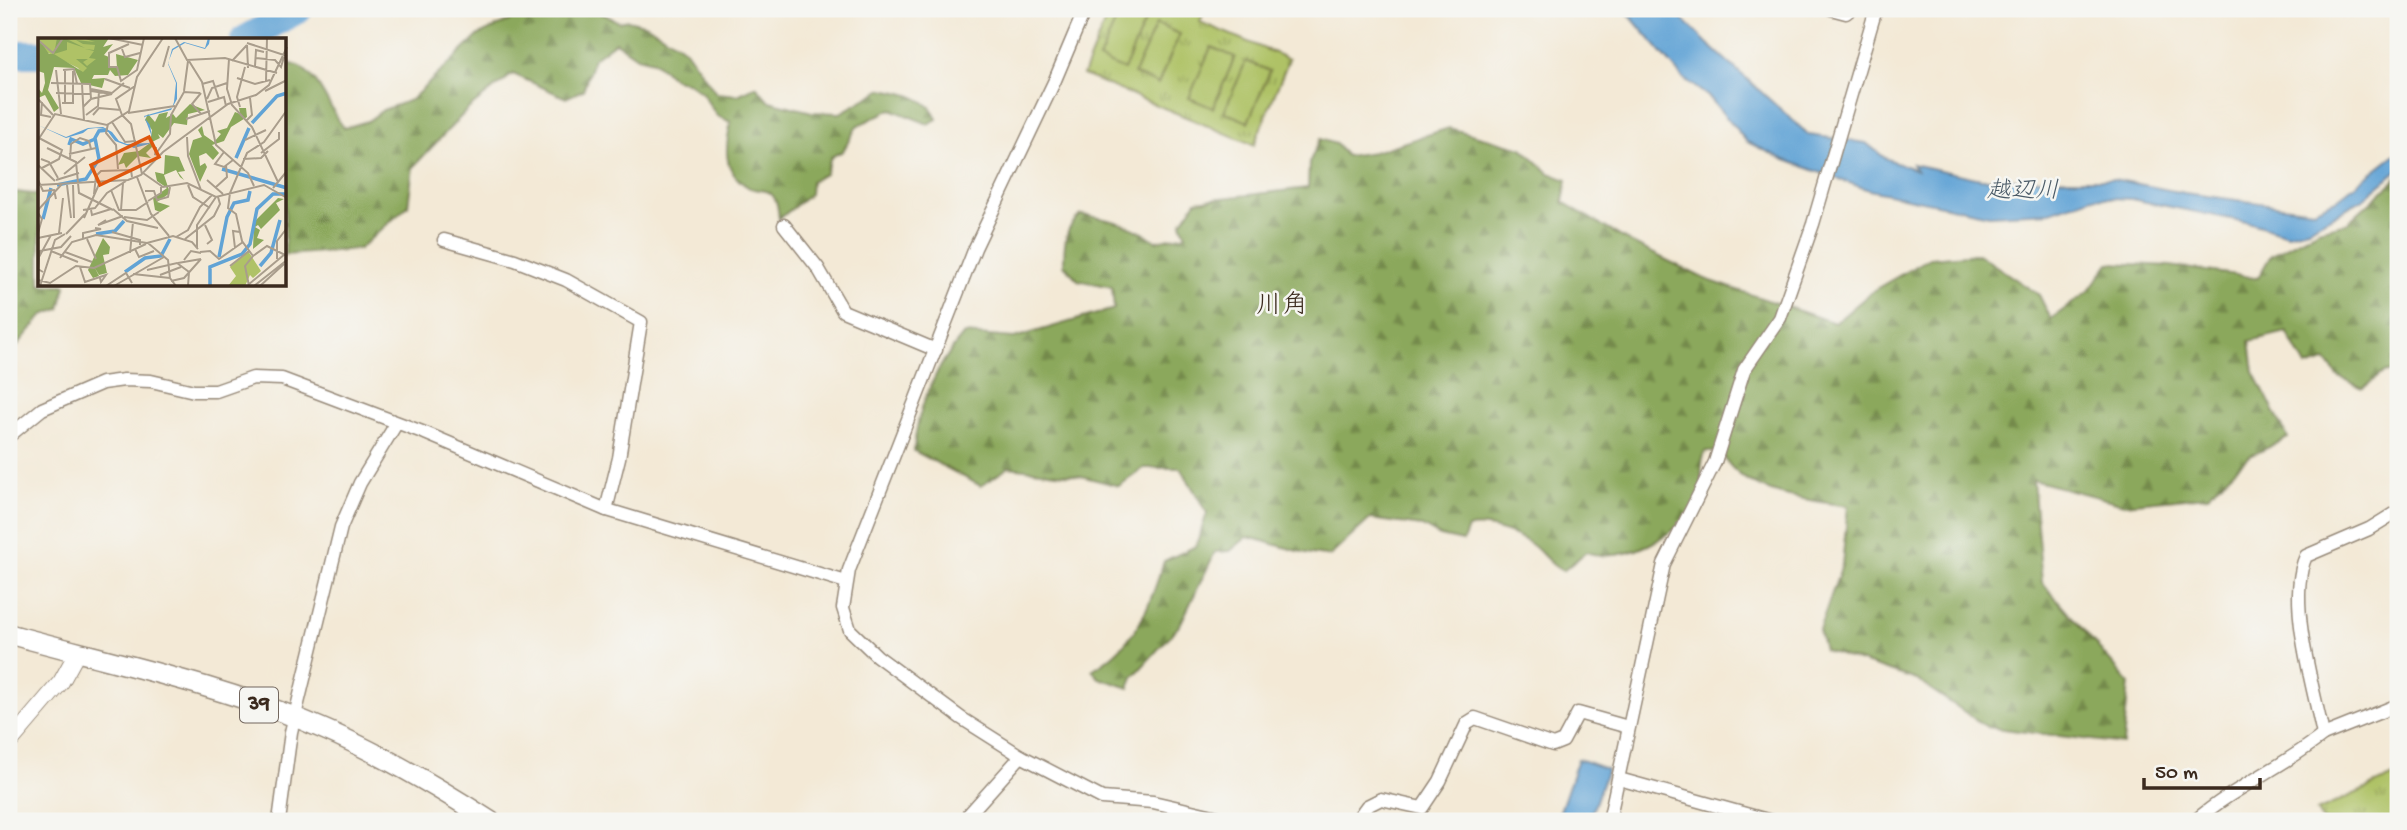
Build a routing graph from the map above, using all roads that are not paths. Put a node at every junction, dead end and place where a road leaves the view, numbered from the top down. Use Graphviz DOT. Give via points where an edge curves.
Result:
graph roads {
  1 [pos="1085,9"];
  2 [pos="1831,9"];
  3 [pos="1850,9"];
  4 [pos="1875,12"];
  5 [pos="784,225"];
  6 [pos="444,240"];
  7 [pos="936,350"];
  8 [pos="397,424"];
  9 [pos="9,436"];
  10 [pos="606,510"];
  11 [pos="2398,511"];
  12 [pos="846,582"];
  13 [pos="9,634"];
  14 [pos="77,653"];
  15 [pos="2398,705"];
  16 [pos="295,718"];
  17 [pos="1628,727"];
  18 [pos="2323,735"];
  19 [pos="9,743"];
  20 [pos="1021,757"];
  21 [pos="1619,779"];
  22 [pos="279,821"];
  23 [pos="490,821"];
  24 [pos="963,821"];
  25 [pos="1236,821"];
  26 [pos="1356,821"];
  27 [pos="1609,821"];
  28 [pos="1771,821"];
  29 [pos="2195,821"];
  1 -- 7 [label="street" via="975,248"];
  2 -- 3 [label="street" via="1846,13"];
  4 -- 17 [label="street" via="1780,318 1744,370 1715,462 1664,564"];
  5 -- 7 [label="street" via="818,268 843,311"];
  6 -- 10 [label="street" via="566,280 641,322"];
  7 -- 12 [label="street"];
  8 -- 9 [label="street" via="282,379 253,377 216,391 124,380 102,383 42,409"];
  8 -- 10 [label="street"];
  8 -- 16 [label="street" via="360,483 341,527"];
  10 -- 12 [label="street"];
  11 -- 18 [label="street" via="2306,556 2301,566 2305,647"];
  12 -- 20 [label="street" via="846,620 859,640 961,718"];
  13 -- 14 [label="main road, 39"];
  14 -- 16 [label="main road, 39"];
  14 -- 19 [label="street" via="53,692"];
  15 -- 18 [label="street"];
  16 -- 22 [label="street"];
  16 -- 23 [label="main road, 39" via="373,752"];
  17 -- 21 [label="street"];
  17 -- 26 [label="street" via="1578,713 1563,741 1553,745 1475,718 1467,723 1422,808 1381,799 1367,806"];
  18 -- 29 [label="street"];
  20 -- 24 [label="street"];
  20 -- 25 [label="street" via="1102,798 1153,802"];
  21 -- 27 [label="street"];
  21 -- 28 [label="street"];
}
